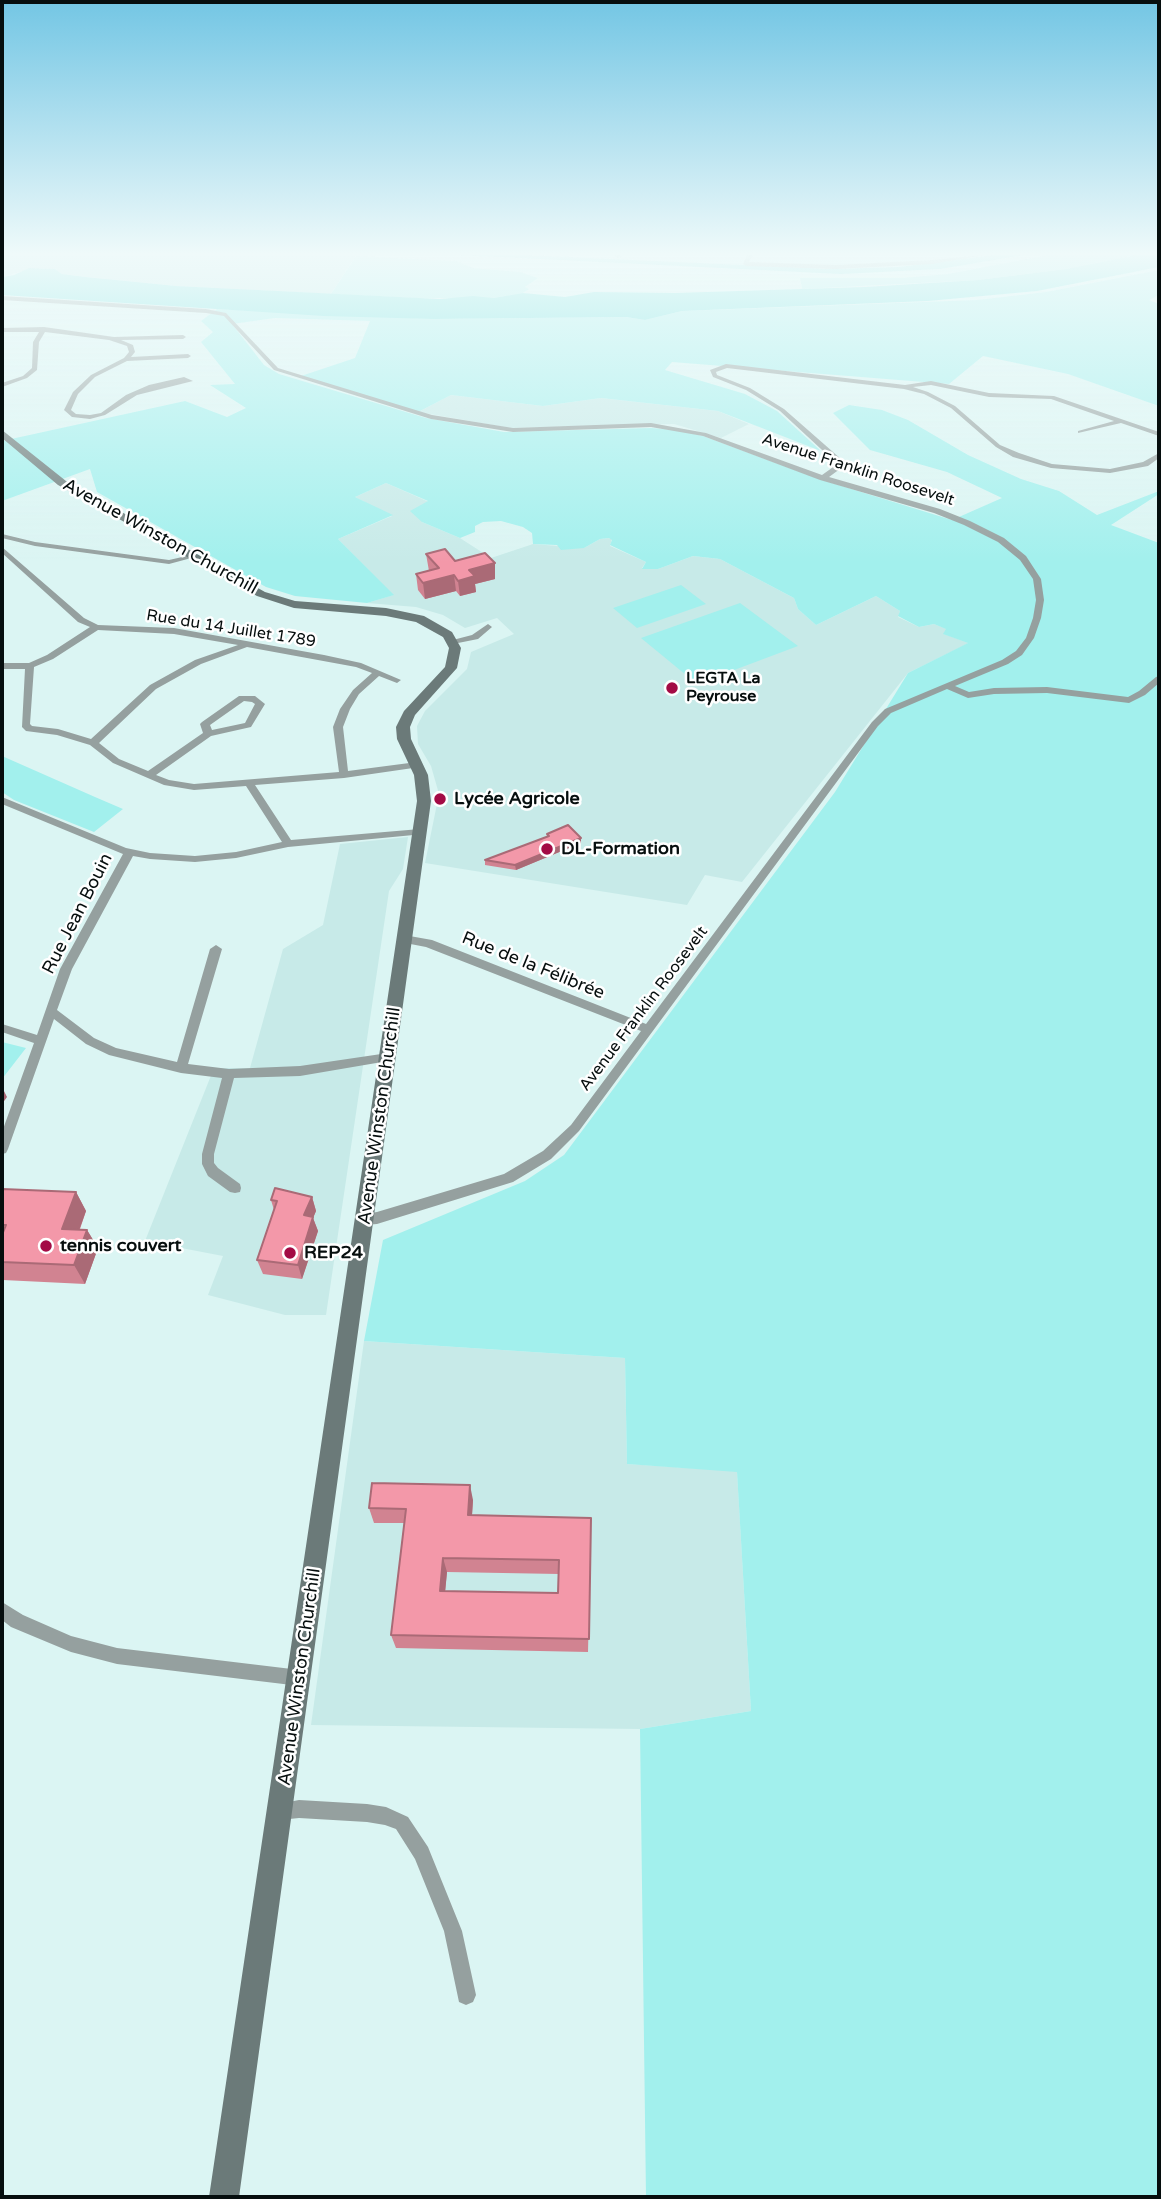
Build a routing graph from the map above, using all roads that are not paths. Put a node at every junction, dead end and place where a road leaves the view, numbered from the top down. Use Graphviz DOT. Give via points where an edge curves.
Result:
graph roads {
  1 [pos="35,358"];
  2 [pos="155,358"];
  3 [pos="266,358"];
  4 [pos="126,359"];
  5 [pos="2,385"];
  6 [pos="905,387"];
  7 [pos="135,393"];
  8 [pos="1122,421"];
  9 [pos="1080,432"];
  10 [pos="2,433"];
  11 [pos="1159,434"];
  12 [pos="1159,455"];
  13 [pos="823,478"];
  14 [pos="2,536"];
  15 [pos="2,549"];
  16 [pos="191,557"];
  17 [pos="96,627"];
  18 [pos="488,628"];
  19 [pos="453,641"];
  20 [pos="246,644"];
  21 [pos="2,666"];
  22 [pos="30,666"];
  23 [pos="377,673"];
  24 [pos="1159,679"];
  25 [pos="397,680"];
  26 [pos="947,687"];
  27 [pos="208,734"];
  28 [pos="93,743"];
  29 [pos="417,765"];
  30 [pos="149,775"];
  31 [pos="344,775"];
  32 [pos="249,783"];
  33 [pos="2,800"];
  34 [pos="420,832"];
  35 [pos="288,844"];
  36 [pos="129,853"];
  37 [pos="404,939"];
  38 [pos="216,949"];
  39 [pos="51,1011"];
  40 [pos="2,1028"];
  41 [pos="648,1029"];
  42 [pos="40,1041"];
  43 [pos="388,1058"];
  44 [pos="181,1068"];
  45 [pos="229,1073"];
  46 [pos="2,1149"];
  47 [pos="235,1188"];
  48 [pos="365,1219"];
  49 [pos="2,1610"];
  50 [pos="300,1678"];
  51 [pos="280,1811"];
  52 [pos="466,1995"];
  53 [pos="224,2197"];
  1 -- 5 [label="street" via="35,369"];
  2 -- 4 [label="street"];
  3 -- 13 [label="street, Avenue Franklin Roosevelt" via="276,369 431,417 513,430 678,428 704,433"];
  4 -- 7 [label="street" via="83,385 67,412 97,416"];
  6 -- 8 [label="street" via="931,383 989,395 1052,397"];
  6 -- 12 [label="street" via="940,400 998,446 1034,462 1110,471 1145,464"];
  6 -- 13 [label="street" via="726,366 712,371 782,410 838,461 840,466"];
  7 -- 7 [label="street" via="188,382 190,381 173,381"];
  8 -- 9 [label="street"];
  8 -- 11 [label="street"];
  10 -- 16 [label="main road, Avenue Winston Churchill" via="62,483"];
  13 -- 26 [label="street, Avenue Franklin Roosevelt" via="967,523 1001,540 1023,558 1037,579 1037,618 1019,653"];
  14 -- 16 [label="street" via="169,562"];
  15 -- 17 [label="street" via="81,620"];
  16 -- 19 [label="main road, Avenue Winston Churchill" via="276,599 406,615 439,628"];
  17 -- 20 [label="street, Rue du 14 Juillet 1789" via="143,628"];
  17 -- 22 [label="street"];
  18 -- 19 [label="street" via="475,637"];
  19 -- 29 [label="main road, Avenue Winston Churchill" via="456,654 451,667 405,719 404,739"];
  20 -- 23 [label="street, Rue du 14 Juillet 1789" via="346,662"];
  20 -- 28 [label="street" via="198,662 153,687"];
  21 -- 22 [label="street"];
  22 -- 28 [label="street" via="25,725"];
  23 -- 25 [label="street, Rue du 14 Juillet 1789"];
  23 -- 31 [label="street" via="356,692 338,727"];
  24 -- 26 [label="street" via="1129,700 1047,690 968,695"];
  26 -- 41 [label="street, Avenue Franklin Roosevelt" via="888,711 875,724"];
  27 -- 27 [label="street" via="248,725 260,704 242,698 205,724"];
  27 -- 30 [label="street"];
  28 -- 30 [label="street" via="116,761"];
  29 -- 31 [label="street"];
  29 -- 34 [label="main road, Avenue Winston Churchill" via="424,801"];
  30 -- 32 [label="street" via="194,787"];
  31 -- 32 [label="street"];
  32 -- 35 [label="street"];
  33 -- 36 [label="street"];
  34 -- 35 [label="street"];
  34 -- 37 [label="main road, Avenue Winston Churchill"];
  35 -- 36 [label="street" via="195,859"];
  36 -- 39 [label="street, Rue Jean Bouin" via="66,969"];
  37 -- 41 [label="street, Rue de la Félibrée" via="428,943"];
  37 -- 43 [label="main road, Avenue Winston Churchill"];
  38 -- 44 [label="street"];
  39 -- 42 [label="street, Rue Jean Bouin"];
  39 -- 44 [label="street" via="90,1041 113,1052"];
  40 -- 42 [label="street"];
  41 -- 48 [label="street, Avenue Franklin Roosevelt" via="575,1128 547,1155 508,1178"];
  42 -- 46 [label="street, Rue Jean Bouin"];
  43 -- 45 [label="street" via="300,1071"];
  43 -- 48 [label="main road, Avenue Winston Churchill"];
  44 -- 45 [label="street"];
  45 -- 47 [label="street" via="208,1164"];
  48 -- 50 [label="main road, Avenue Winston Churchill"];
  49 -- 50 [label="street" via="71,1644 117,1656"];
  50 -- 51 [label="main road, Avenue Winston Churchill"];
  51 -- 52 [label="street" via="367,1813 402,1823 422,1853 453,1930"];
  51 -- 53 [label="main road, Avenue Winston Churchill"];
}
